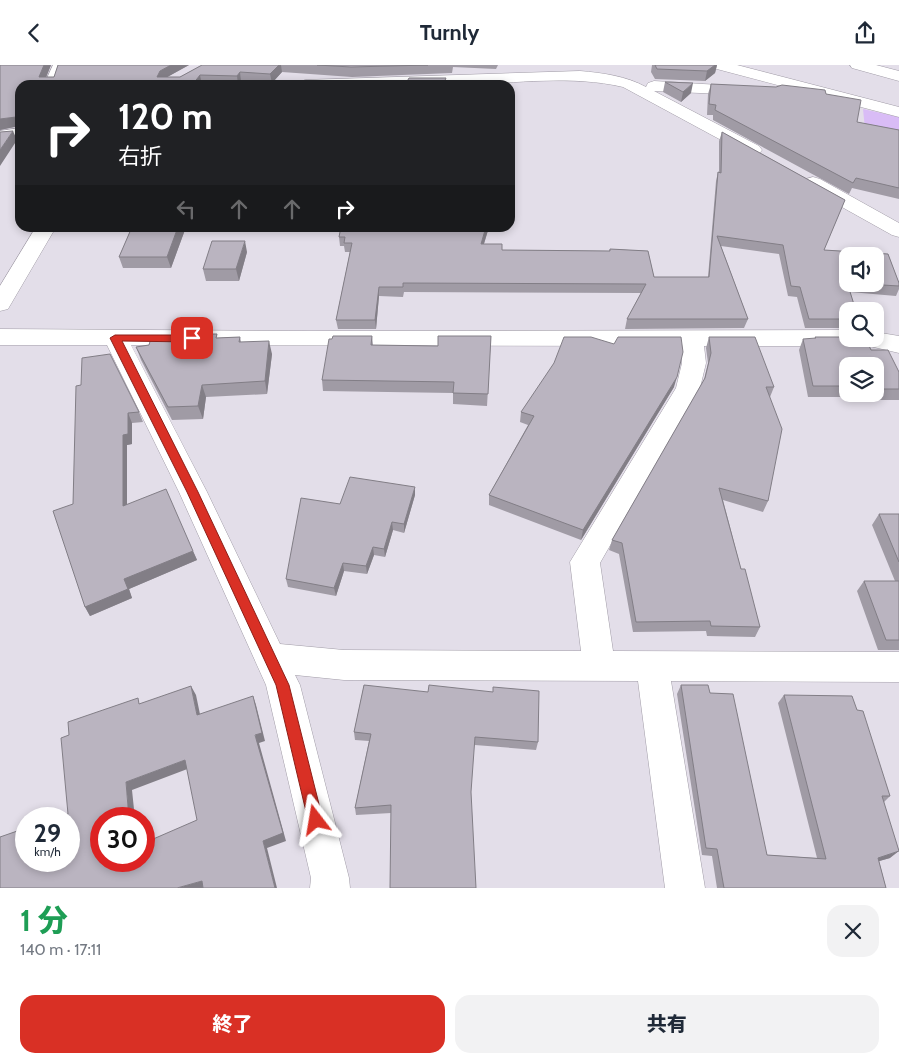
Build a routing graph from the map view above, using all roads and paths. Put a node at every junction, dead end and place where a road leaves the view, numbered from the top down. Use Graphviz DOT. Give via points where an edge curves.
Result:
graph roads {
  1 [pos="58,65"];
  2 [pos="719,65"];
  3 [pos="858,65"];
  4 [pos="899,76"];
  5 [pos="52,80"];
  6 [pos="512,80"];
  7 [pos="629,85"];
  8 [pos="802,87"];
  9 [pos="899,112"];
  10 [pos="15,134"];
  11 [pos="0,136"];
  12 [pos="771,160"];
  13 [pos="796,174"];
  14 [pos="899,231"];
  15 [pos="43,232"];
  16 [pos="0,304"];
  17 [pos="0,337"];
  18 [pos="115,338"];
  19 [pos="839,338"];
  20 [pos="691,339"];
  21 [pos="884,341"];
  22 [pos="898,342"];
  23 [pos="270,658"];
  24 [pos="599,666"];
  25 [pos="652,666"];
  26 [pos="899,667"];
  27 [pos="330,888"];
  28 [pos="684,888"];
  1 -- 5 [label="lane"];
  2 -- 8 [label="street"];
  3 -- 4 [label="street"];
  6 -- 7 [label="street" via="580,76"];
  7 -- 8 [label="street" via="793,91"];
  7 -- 12 [label="street"];
  8 -- 9 [label="street"];
  10 -- 11 [label="street"];
  13 -- 14 [label="street"];
  15 -- 16 [label="street"];
  17 -- 18 [label="street"];
  18 -- 20 [label="street"];
  18 -- 23 [label="street" via="193,492"];
  19 -- 20 [label="street"];
  20 -- 24 [label="street" via="694,363 688,388 585,562"];
  21 -- 22 [label="street"];
  23 -- 24 [label="street" via="344,665"];
  23 -- 27 [label="street" via="282,685"];
  24 -- 25 [label="street"];
  25 -- 26 [label="street"];
  25 -- 28 [label="street"];
}
